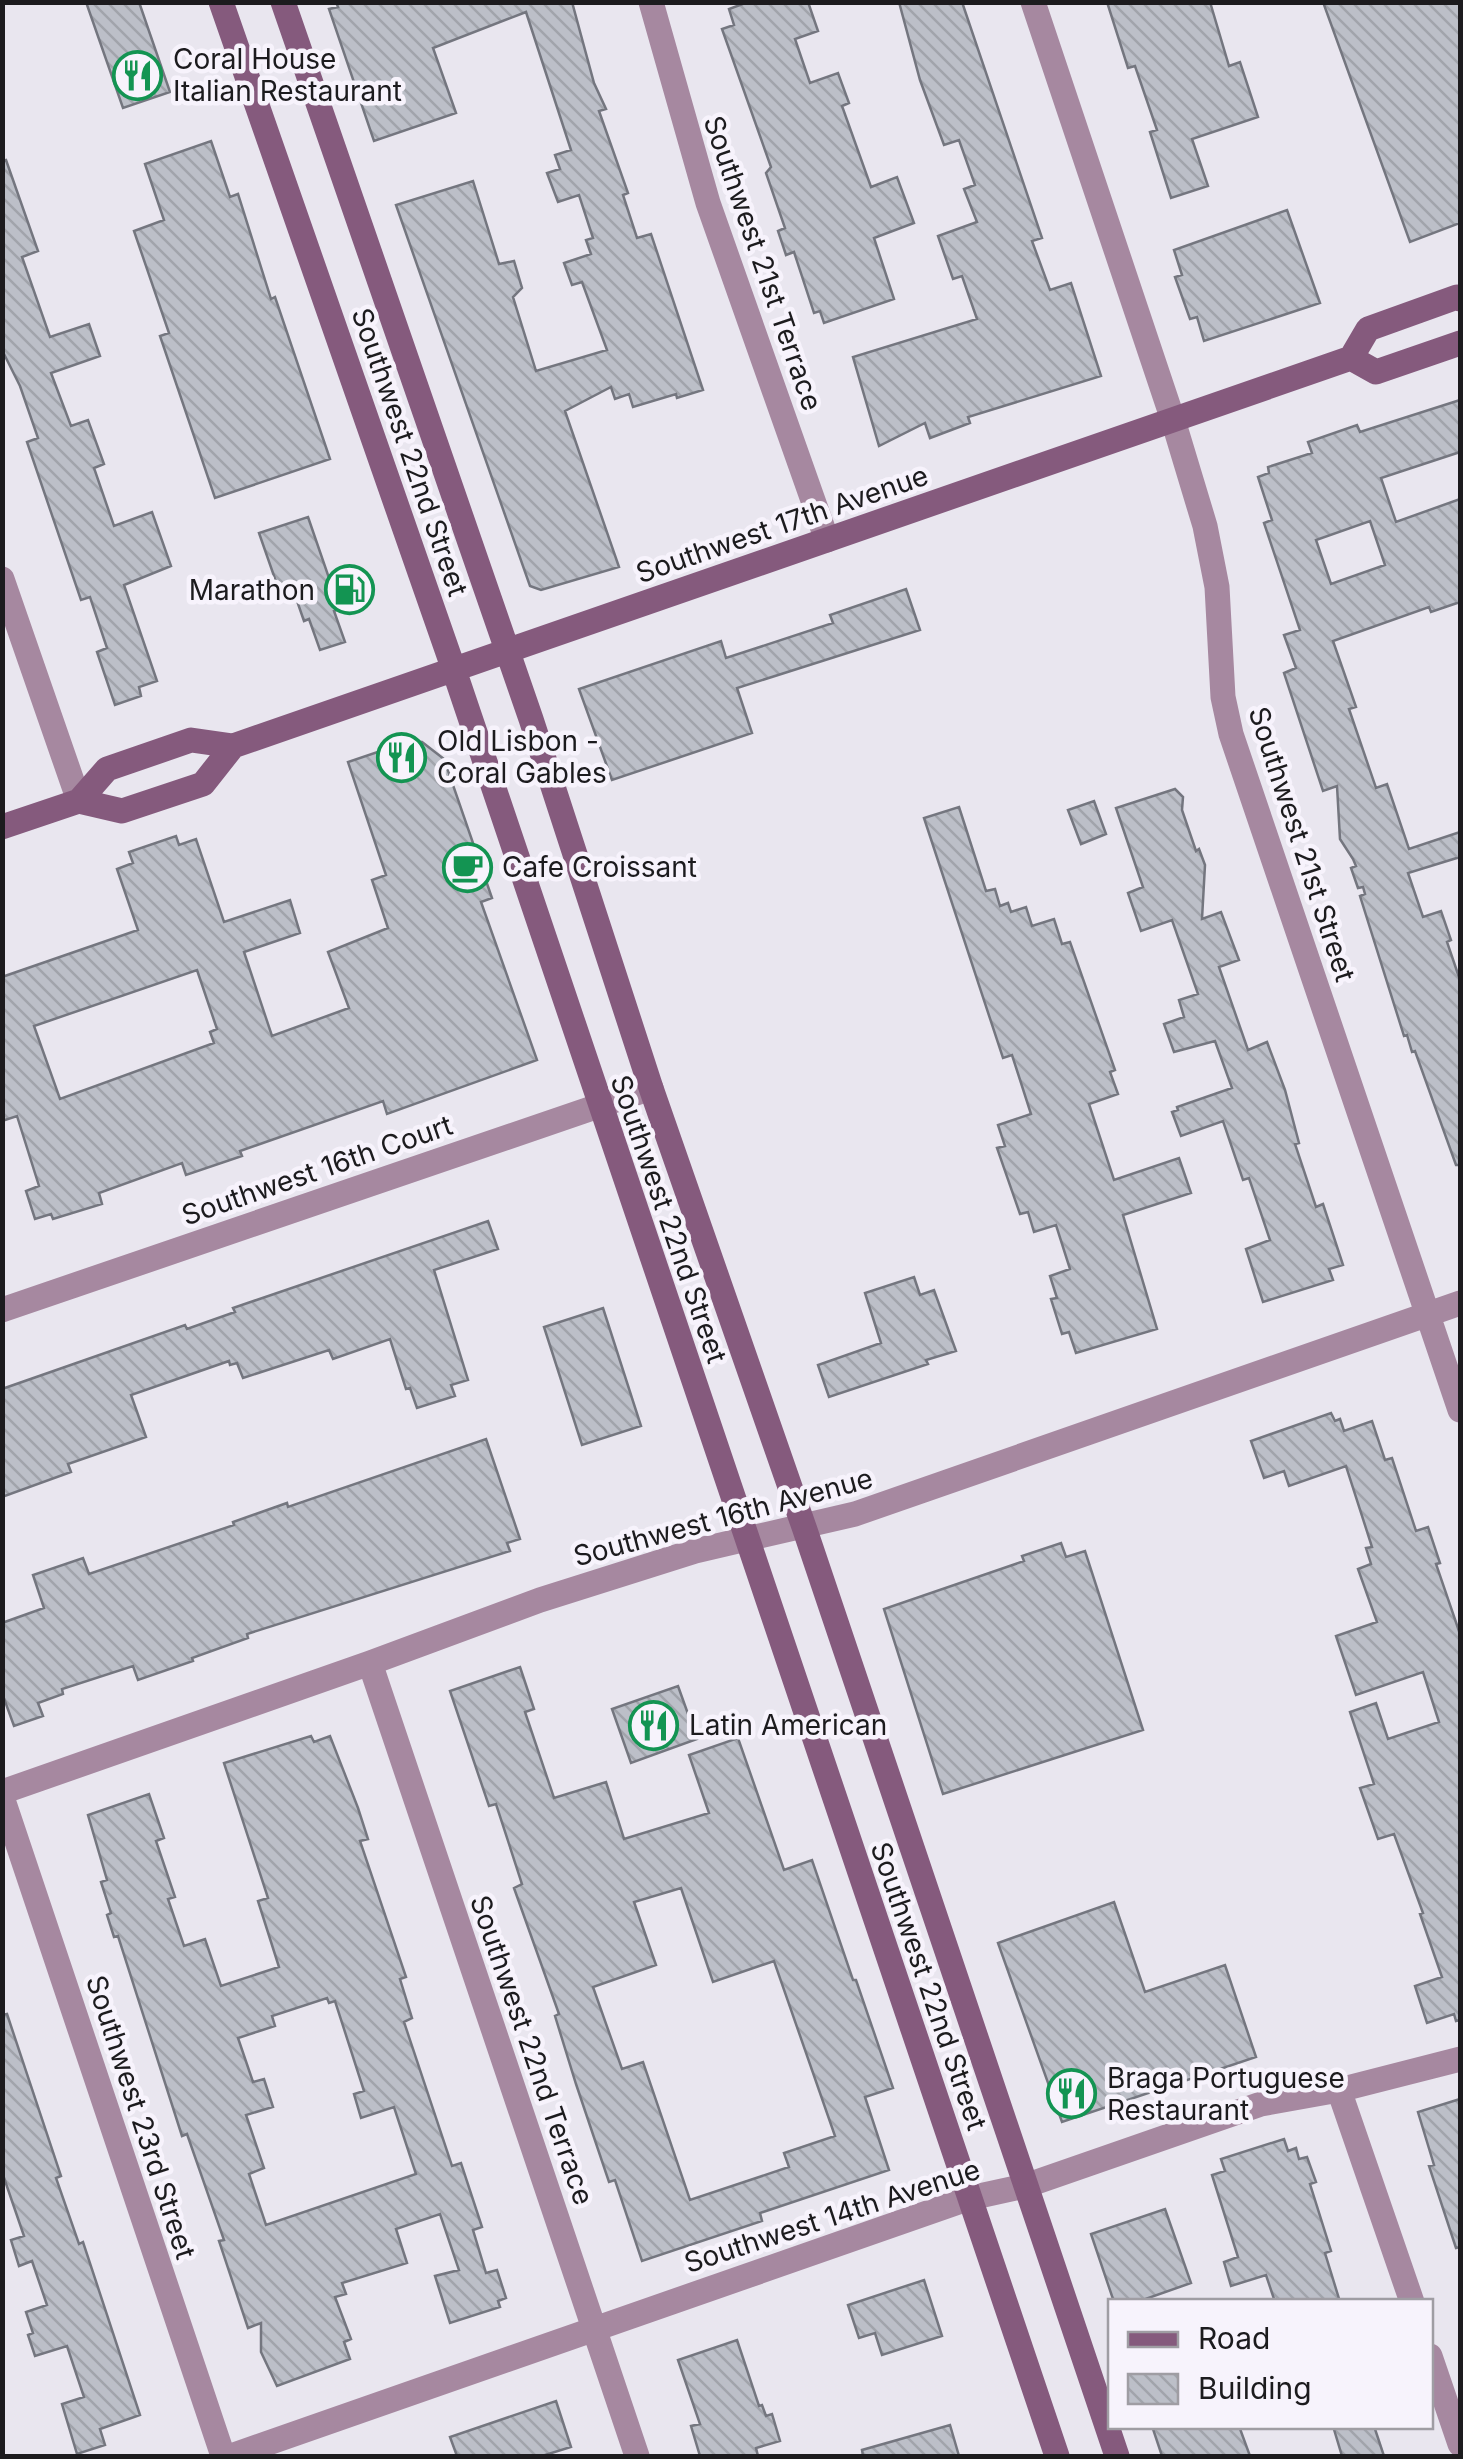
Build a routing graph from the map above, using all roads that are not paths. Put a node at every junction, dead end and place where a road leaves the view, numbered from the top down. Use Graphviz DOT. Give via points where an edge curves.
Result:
graph roads {
  1 [pos="220,2"];
  2 [pos="283,2"];
  3 [pos="651,2"];
  4 [pos="1034,2"];
  5 [pos="1460,299"];
  6 [pos="1460,343"];
  7 [pos="1351,358"];
  8 [pos="1173,420"];
  9 [pos="827,540"];
  10 [pos="2,578"];
  11 [pos="508,652"];
  12 [pos="454,670"];
  13 [pos="233,746"];
  14 [pos="79,801"];
  15 [pos="2,827"];
  16 [pos="651,1088"];
  17 [pos="599,1104"];
  18 [pos="1460,1303"];
  19 [pos="2,1310"];
  20 [pos="1428,1315"];
  21 [pos="1460,1410"];
  22 [pos="804,1527"];
  23 [pos="746,1540"];
  24 [pos="370,1663"];
  25 [pos="2,1794"];
  26 [pos="1460,2059"];
  27 [pos="1339,2090"];
  28 [pos="1025,2186"];
  29 [pos="970,2198"];
  30 [pos="1411,2299"];
  31 [pos="594,2328"];
  32 [pos="1433,2365"];
  33 [pos="1460,2444"];
  34 [pos="223,2456"];
  35 [pos="231,2456"];
  36 [pos="637,2456"];
  37 [pos="1057,2456"];
  38 [pos="1117,2456"];
  1 -- 12 [label="main road, Southwest 22nd Street"];
  2 -- 11 [label="main road, Southwest 22nd Street"];
  3 -- 9 [label="street, Southwest 21st Terrace" via="708,203"];
  4 -- 8 [label="street, Southwest 21st Street"];
  5 -- 7 [label="main road, Southwest 17th Avenue" via="1368,329"];
  6 -- 7 [label="main road, Southwest 17th Avenue" via="1376,372"];
  7 -- 8 [label="main road, Southwest 17th Avenue"];
  8 -- 9 [label="main road, Southwest 17th Avenue"];
  8 -- 20 [label="street, Southwest 21st Street" via="1212,557 1232,734"];
  9 -- 11 [label="main road, Southwest 17th Avenue"];
  10 -- 14 [label="street"];
  11 -- 12 [label="main road, Southwest 17th Avenue"];
  11 -- 16 [label="main road, Southwest 22nd Street"];
  12 -- 13 [label="main road, Southwest 17th Avenue"];
  12 -- 17 [label="main road, Southwest 22nd Street"];
  13 -- 14 [label="main road, Southwest 17th Avenue" via="191,740 107,769"];
  13 -- 14 [label="main road, Southwest 17th Avenue" via="202,784 122,811"];
  14 -- 15 [label="main road, Southwest 17th Avenue"];
  16 -- 17 [label="street, Southwest 16th Court"];
  16 -- 22 [label="main road, Southwest 22nd Street"];
  17 -- 19 [label="street, Southwest 16th Court"];
  17 -- 23 [label="main road, Southwest 22nd Street"];
  18 -- 20 [label="street, Southwest 16th Avenue"];
  20 -- 21 [label="street, Southwest 21st Street"];
  20 -- 22 [label="street, Southwest 16th Avenue"];
  22 -- 23 [label="street, Southwest 16th Avenue"];
  22 -- 28 [label="main road, Southwest 22nd Street"];
  23 -- 24 [label="street, Southwest 16th Avenue" via="540,1600"];
  23 -- 29 [label="main road, Southwest 22nd Street"];
  24 -- 25 [label="street, Southwest 16th Avenue"];
  24 -- 31 [label="street, Southwest 22nd Terrace"];
  25 -- 34 [label="street, Southwest 23rd Street"];
  26 -- 27 [label="street, Southwest 14th Avenue"];
  27 -- 28 [label="street, Southwest 14th Avenue" via="1260,2104"];
  27 -- 30 [label="street"];
  28 -- 29 [label="street, Southwest 14th Avenue"];
  28 -- 38 [label="main road, Southwest 22nd Street"];
  29 -- 31 [label="street, Southwest 14th Avenue"];
  29 -- 37 [label="main road, Southwest 22nd Street"];
  31 -- 35 [label="street, Southwest 14th Avenue"];
  31 -- 36 [label="street, Southwest 22nd Terrace"];
  32 -- 33 [label="street"];
}
